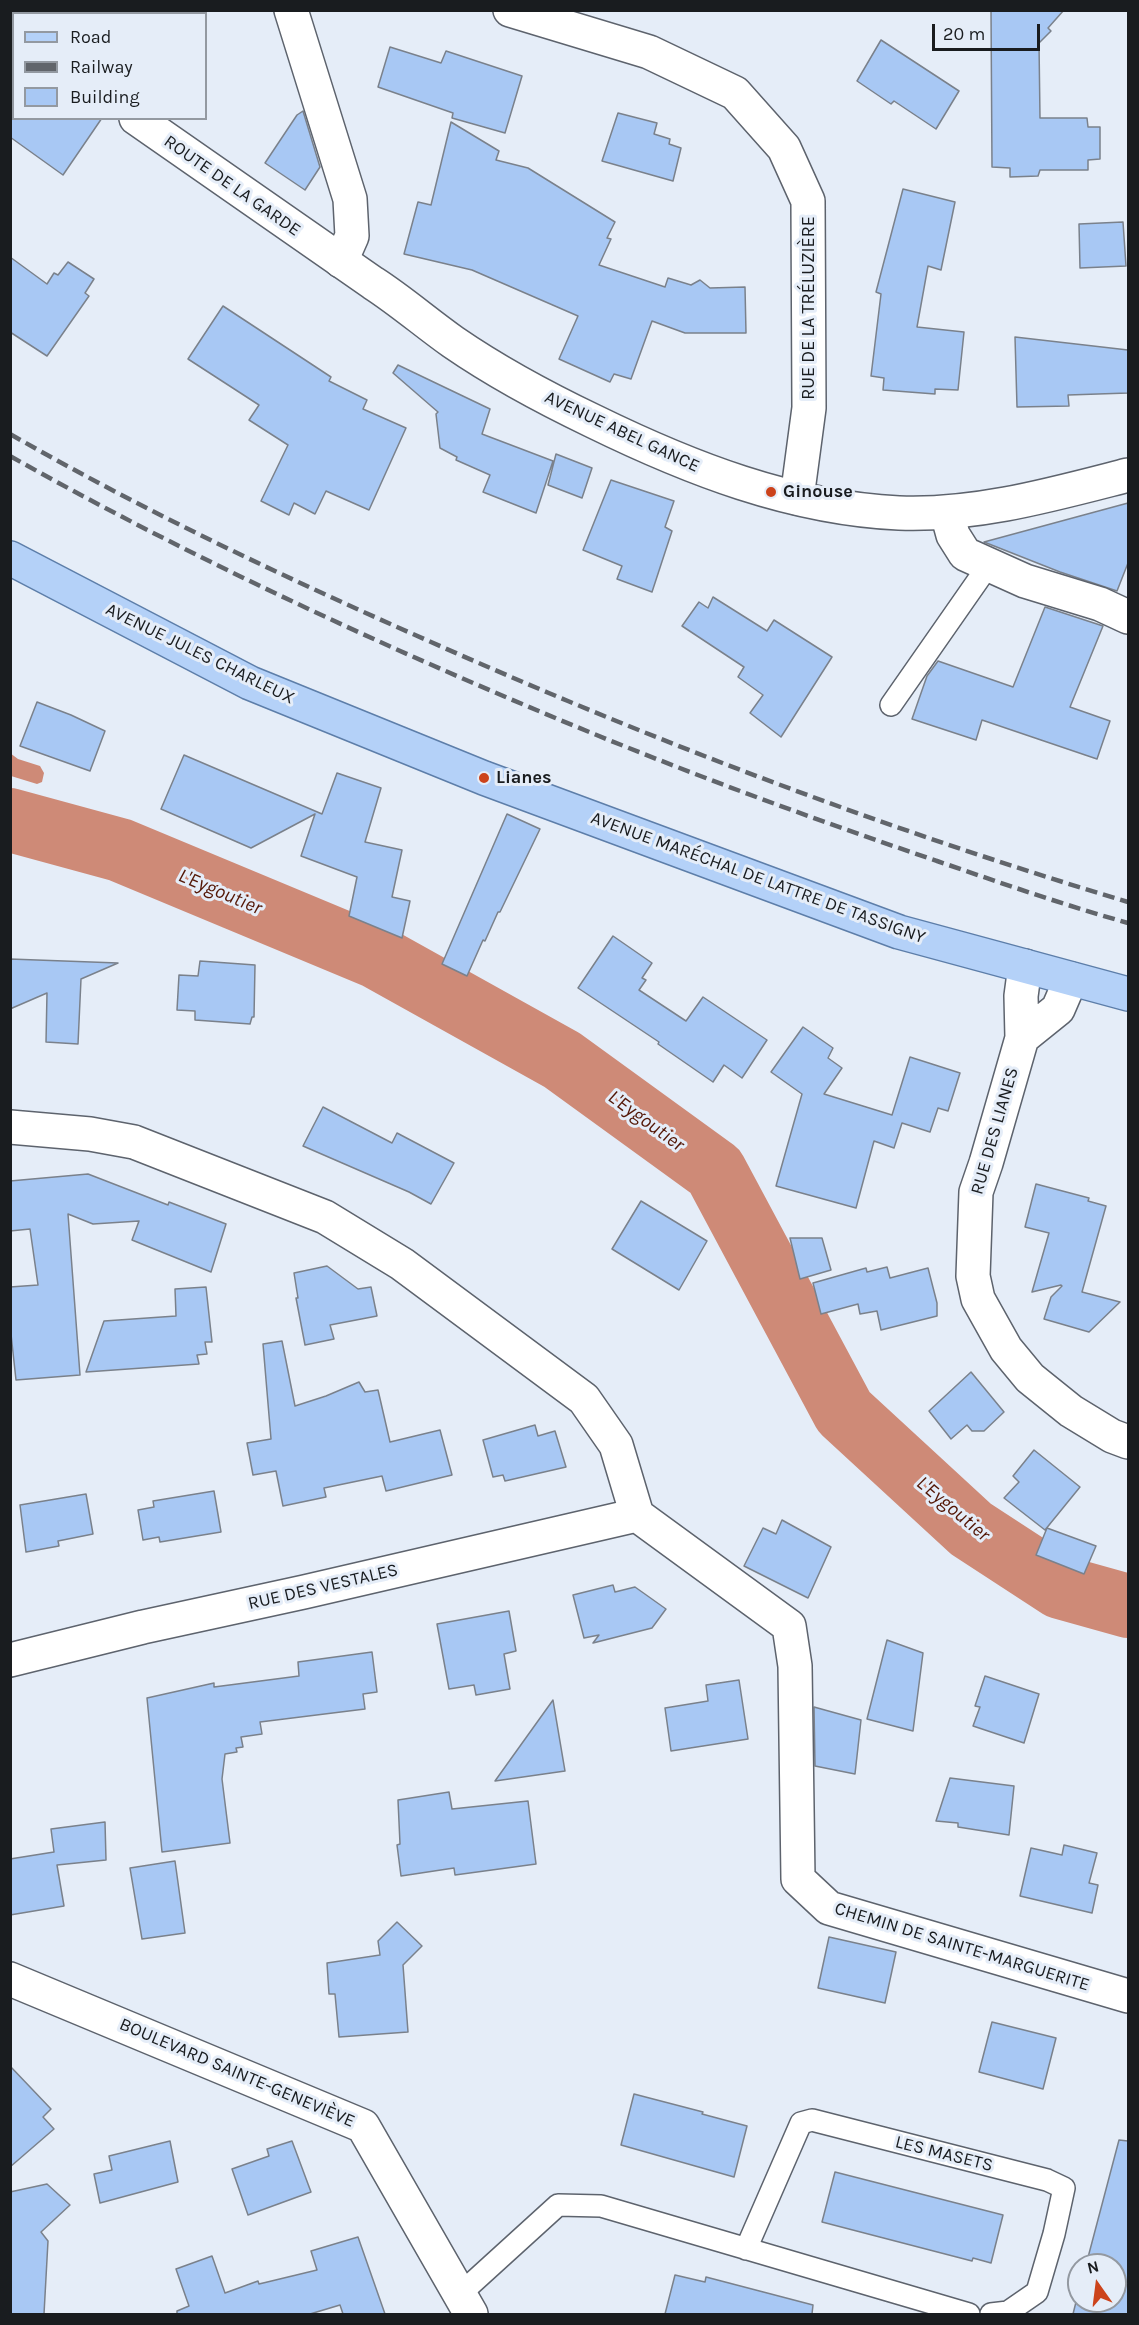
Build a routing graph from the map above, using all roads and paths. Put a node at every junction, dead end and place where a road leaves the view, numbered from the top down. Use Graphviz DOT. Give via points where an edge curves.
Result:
graph roads {
  1 [pos="291,10"];
  2 [pos="510,10"];
  3 [pos="139,120"];
  4 [pos="335,257"];
  5 [pos="1128,475"];
  6 [pos="797,498"];
  7 [pos="947,513"];
  8 [pos="10,558"];
  9 [pos="988,566"];
  10 [pos="1128,617"];
  11 [pos="891,705"];
  12 [pos="460,769"];
  13 [pos="1025,966"];
  14 [pos="1071,979"];
  15 [pos="1128,993"];
  16 [pos="1022,1038"];
  17 [pos="10,1127"];
  18 [pos="1128,1442"];
  19 [pos="636,1515"];
  20 [pos="10,1660"];
  21 [pos="10,1978"];
  22 [pos="1128,1996"];
  23 [pos="746,2249"];
  24 [pos="465,2305"];
  25 [pos="969,2314"];
  26 [pos="991,2314"];
  1 -- 4 [label="street" via="350,199 352,236"];
  2 -- 6 [label="street, RUE DE LA TRÉLUZIÈRE" via="649,52 735,93 784,148 808,201 809,408"];
  3 -- 4 [label="street, ROUTE DE LA GARDE"];
  4 -- 6 [label="street, AVENUE ABEL GANCE" via="453,342 546,398 656,452"];
  5 -- 7 [label="street, AVENUE ABEL GANCE"];
  6 -- 7 [label="street, AVENUE ABEL GANCE" via="898,513"];
  7 -- 9 [label="street" via="953,535 965,554"];
  8 -- 12 [label="main road, AVENUE JULES CHARLEUX" via="250,683"];
  9 -- 10 [label="street"];
  9 -- 11 [label="lane"];
  12 -- 13 [label="main road, AVENUE MARÉCHAL DE LATTRE DE TASSIGNY" via="899,932"];
  13 -- 14 [label="main road, AVENUE MARÉCHAL DE LATTRE DE TASSIGNY"];
  13 -- 16 [label="street, RUE DES LIANES"];
  14 -- 15 [label="main road, AVENUE MARÉCHAL DE LATTRE DE TASSIGNY"];
  14 -- 16 [label="street" via="1058,1009"];
  16 -- 18 [label="street, RUE DES LIANES" via="975,1192 973,1276 978,1299 1006,1349 1029,1378 1071,1411"];
  17 -- 19 [label="street" via="134,1142 325,1217 402,1264 584,1399 616,1445"];
  19 -- 20 [label="street, RUE DES VESTALES"];
  19 -- 22 [label="street, CHEMIN DE SAINTE-MARGUERITE" via="789,1626 795,1666 798,1879 829,1908"];
  21 -- 24 [label="street, BOULEVARD SAINTE-GENEVIÈVE" via="363,2126"];
  23 -- 24 [label="lane" via="602,2206 558,2205"];
  23 -- 25 [label="lane"];
  23 -- 26 [label="lane, LES MASETS" via="801,2123 812,2120 1047,2180 1064,2188 1037,2292 1008,2312"];
}
